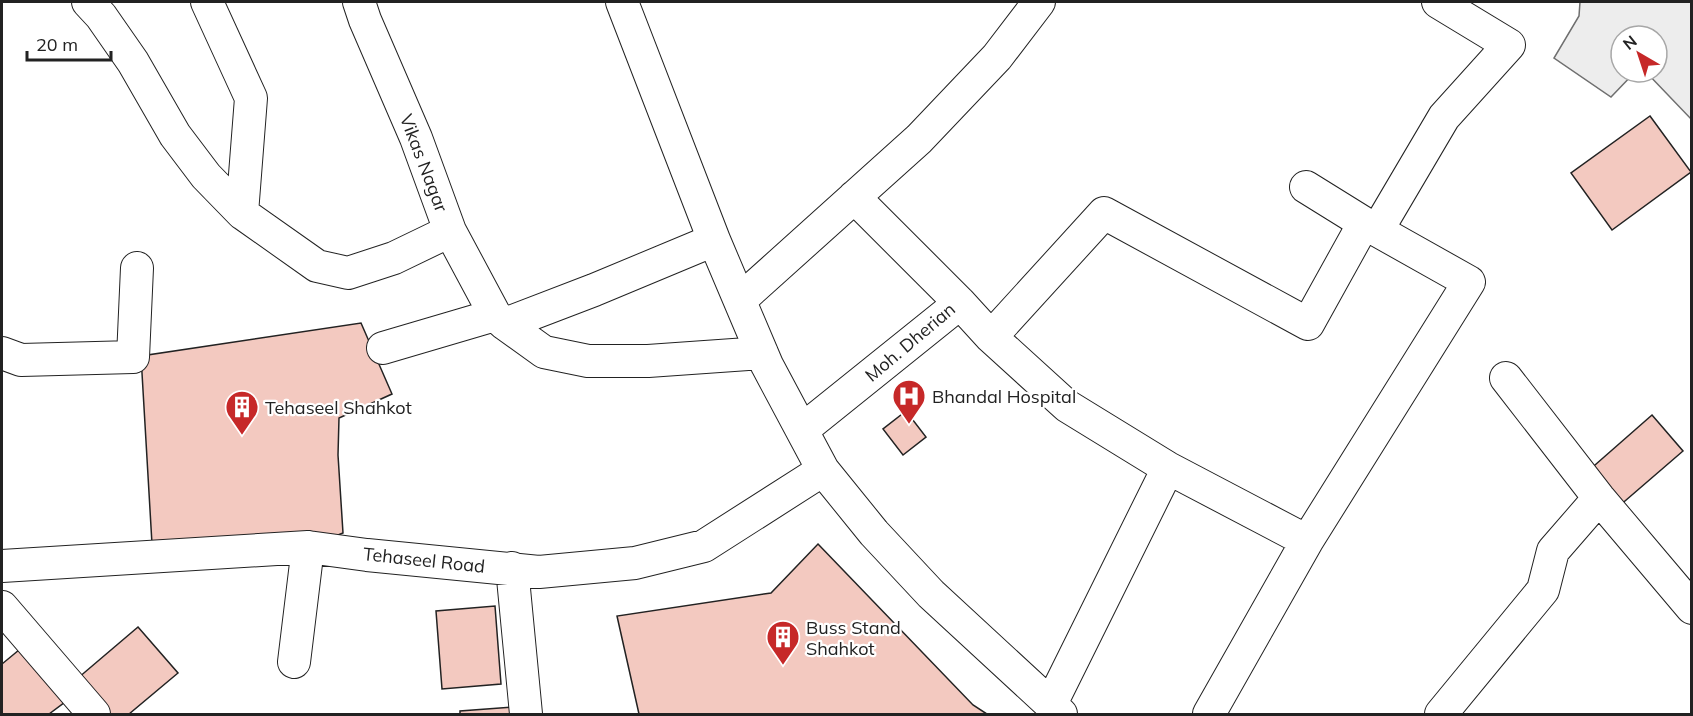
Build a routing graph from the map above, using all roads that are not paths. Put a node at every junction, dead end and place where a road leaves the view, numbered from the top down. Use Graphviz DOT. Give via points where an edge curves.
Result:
graph roads {
  1 [pos="88,2"];
  2 [pos="207,2"];
  3 [pos="358,2"];
  4 [pos="622,2"];
  5 [pos="1039,2"];
  6 [pos="1438,2"];
  7 [pos="1306,187"];
  8 [pos="854,197"];
  9 [pos="242,213"];
  10 [pos="1371,226"];
  11 [pos="450,231"];
  12 [pos="714,240"];
  13 [pos="137,268"];
  14 [pos="740,300"];
  15 [pos="960,303"];
  16 [pos="500,320"];
  17 [pos="991,337"];
  18 [pos="383,348"];
  19 [pos="2,353"];
  20 [pos="762,353"];
  21 [pos="1506,378"];
  22 [pos="802,430"];
  23 [pos="1168,468"];
  24 [pos="823,470"];
  25 [pos="1599,498"];
  26 [pos="1307,541"];
  27 [pos="308,547"];
  28 [pos="2,566"];
  29 [pos="512,568"];
  30 [pos="2,607"];
  31 [pos="1692,608"];
  32 [pos="294,662"];
  33 [pos="1056,710"];
  34 [pos="94,714"];
  35 [pos="526,714"];
  36 [pos="1209,714"];
  37 [pos="1441,714"];
  1 -- 9 [label="street, Vikas Nagar" via="133,62 176,135 206,176"];
  2 -- 9 [label="street" via="251,98"];
  3 -- 11 [label="street, Vikas Nagar" via="416,138"];
  4 -- 12 [label="street"];
  5 -- 8 [label="street" via="997,57 918,139"];
  6 -- 10 [label="street" via="1509,45 1444,117"];
  7 -- 10 [label="street"];
  8 -- 14 [label="street"];
  8 -- 15 [label="street, Moh. Dherian"];
  9 -- 11 [label="street, Vikas Nagar" via="317,266 348,273 394,258"];
  10 -- 17 [label="street" via="1308,324 1104,213"];
  10 -- 26 [label="street" via="1469,282"];
  11 -- 16 [label="street"];
  12 -- 14 [label="street"];
  12 -- 16 [label="street" via="594,290"];
  13 -- 19 [label="street" via="134,357 21,360"];
  14 -- 20 [label="street"];
  15 -- 17 [label="street"];
  15 -- 22 [label="street, Moh. Dherian"];
  16 -- 18 [label="street"];
  16 -- 20 [label="street" via="544,352 588,361"];
  17 -- 23 [label="street" via="1067,406"];
  20 -- 22 [label="street"];
  21 -- 25 [label="street"];
  22 -- 24 [label="street"];
  23 -- 26 [label="street"];
  23 -- 33 [label="street"];
  24 -- 29 [label="street, Tehaseel Road" via="704,546 634,563 539,572"];
  24 -- 33 [label="street" via="931,594"];
  25 -- 31 [label="street"];
  25 -- 37 [label="street" via="1553,551 1544,590"];
  26 -- 36 [label="street"];
  27 -- 28 [label="street, Tehaseel Road"];
  27 -- 29 [label="street, Tehaseel Road"];
  27 -- 32 [label="street"];
  29 -- 35 [label="street"];
  30 -- 34 [label="street"];
}
